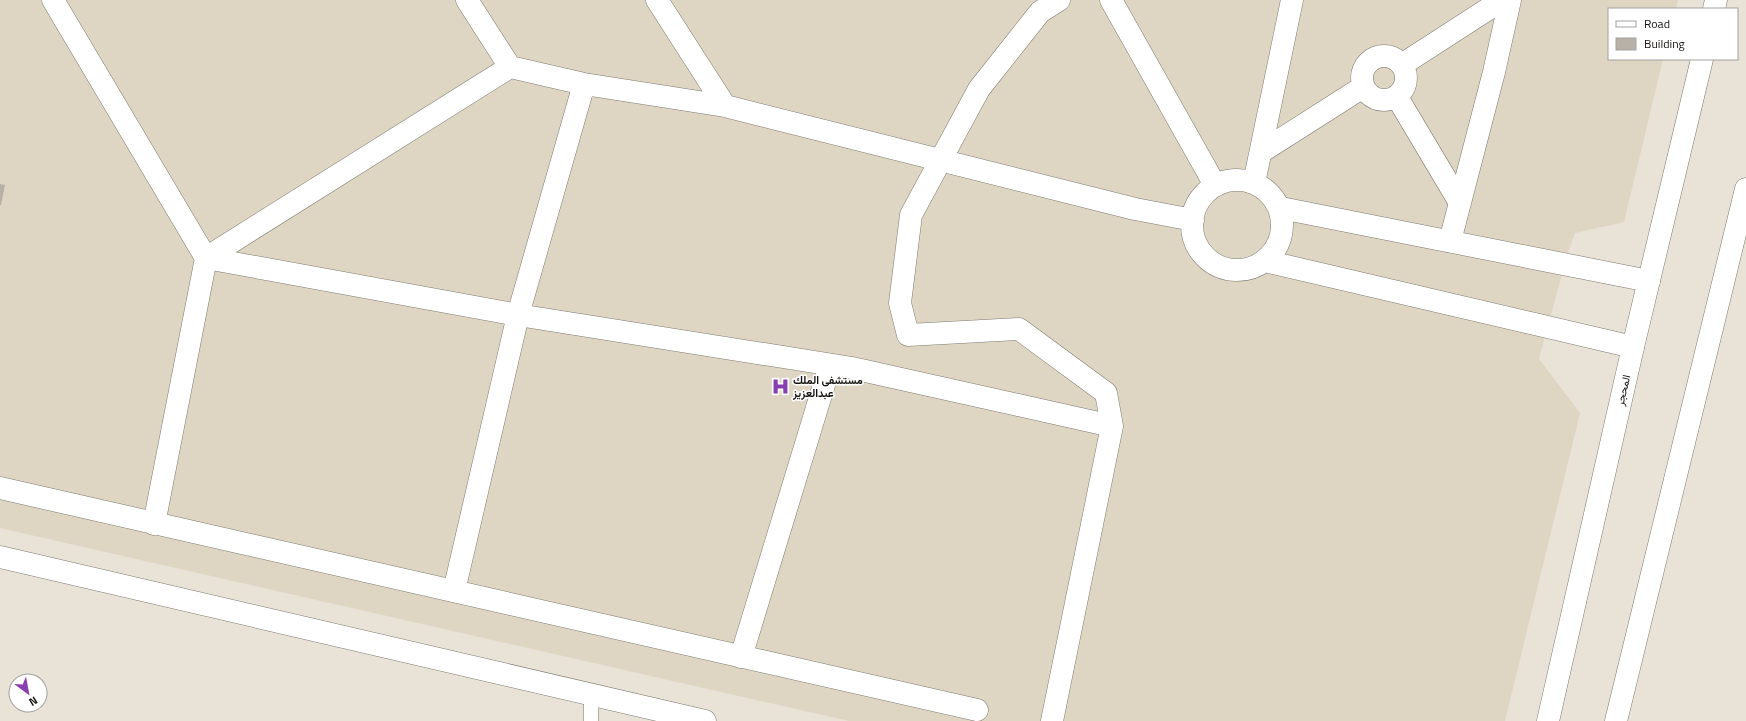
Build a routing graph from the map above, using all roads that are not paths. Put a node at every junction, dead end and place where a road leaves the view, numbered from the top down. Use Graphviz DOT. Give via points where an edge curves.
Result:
graph roads {
  1 [pos="52,0"];
  2 [pos="467,0"];
  3 [pos="657,0"];
  4 [pos="1059,0"];
  5 [pos="1111,0"];
  6 [pos="1292,0"];
  7 [pos="1502,0"];
  8 [pos="1510,0"];
  9 [pos="1702,60"];
  10 [pos="1403,64"];
  11 [pos="510,67"];
  12 [pos="584,84"];
  13 [pos="1363,88"];
  14 [pos="1396,97"];
  15 [pos="725,106"];
  16 [pos="1261,152"];
  17 [pos="941,160"];
  18 [pos="1254,183"];
  19 [pos="1215,185"];
  20 [pos="1746,188"];
  21 [pos="1460,203"];
  22 [pos="1280,208"];
  23 [pos="1193,220"];
  24 [pos="1450,242"];
  25 [pos="206,258"];
  26 [pos="1265,260"];
  27 [pos="1649,281"];
  28 [pos="518,315"];
  29 [pos="1633,347"];
  30 [pos="830,365"];
  31 [pos="1112,426"];
  32 [pos="0,488"];
  33 [pos="154,524"];
  34 [pos="0,558"];
  35 [pos="454,591"];
  36 [pos="741,657"];
  37 [pos="592,695"];
  38 [pos="977,710"];
  39 [pos="591,721"];
  40 [pos="705,721"];
  41 [pos="1052,721"];
  42 [pos="1548,721"];
  43 [pos="1616,721"];
  1 -- 25 [label="street"];
  2 -- 11 [label="street"];
  3 -- 15 [label="street"];
  4 -- 17 [label="street" via="1040,12 979,89"];
  5 -- 19 [label="street"];
  6 -- 16 [label="street"];
  7 -- 10 [label="street"];
  8 -- 21 [label="street"];
  9 -- 27 [label="street, المحجر"];
  10 -- 13 [label="street" via="1389,55 1374,56 1362,70"];
  10 -- 14 [label="street" via="1407,75 1405,87"];
  11 -- 12 [label="street"];
  11 -- 25 [label="street"];
  12 -- 15 [label="street"];
  12 -- 28 [label="street"];
  13 -- 14 [label="street" via="1371,97 1383,101"];
  13 -- 16 [label="street"];
  14 -- 21 [label="street"];
  15 -- 17 [label="street"];
  16 -- 18 [label="street"];
  17 -- 23 [label="street" via="1135,209"];
  17 -- 31 [label="street" via="911,215 900,303 908,335 1019,329 1106,393"];
  18 -- 19 [label="street" via="1247,179 1223,181"];
  18 -- 22 [label="street" via="1269,190"];
  19 -- 23 [label="street" via="1206,190 1194,208"];
  20 -- 43 [label="street"];
  21 -- 24 [label="street"];
  22 -- 24 [label="street"];
  22 -- 26 [label="street" via="1283,224 1280,242"];
  23 -- 26 [label="street" via="1195,243 1203,256 1219,267 1237,270 1253,267"];
  24 -- 27 [label="street"];
  25 -- 28 [label="street"];
  25 -- 33 [label="street"];
  26 -- 29 [label="street"];
  27 -- 29 [label="street, المحجر"];
  28 -- 30 [label="street"];
  28 -- 35 [label="street"];
  29 -- 42 [label="street, المحجر"];
  30 -- 31 [label="street"];
  30 -- 36 [label="street"];
  31 -- 41 [label="street"];
  32 -- 33 [label="street"];
  33 -- 35 [label="street"];
  34 -- 37 [label="street"];
  35 -- 36 [label="street"];
  36 -- 38 [label="street"];
  37 -- 39 [label="lane"];
  37 -- 40 [label="street"];
}
